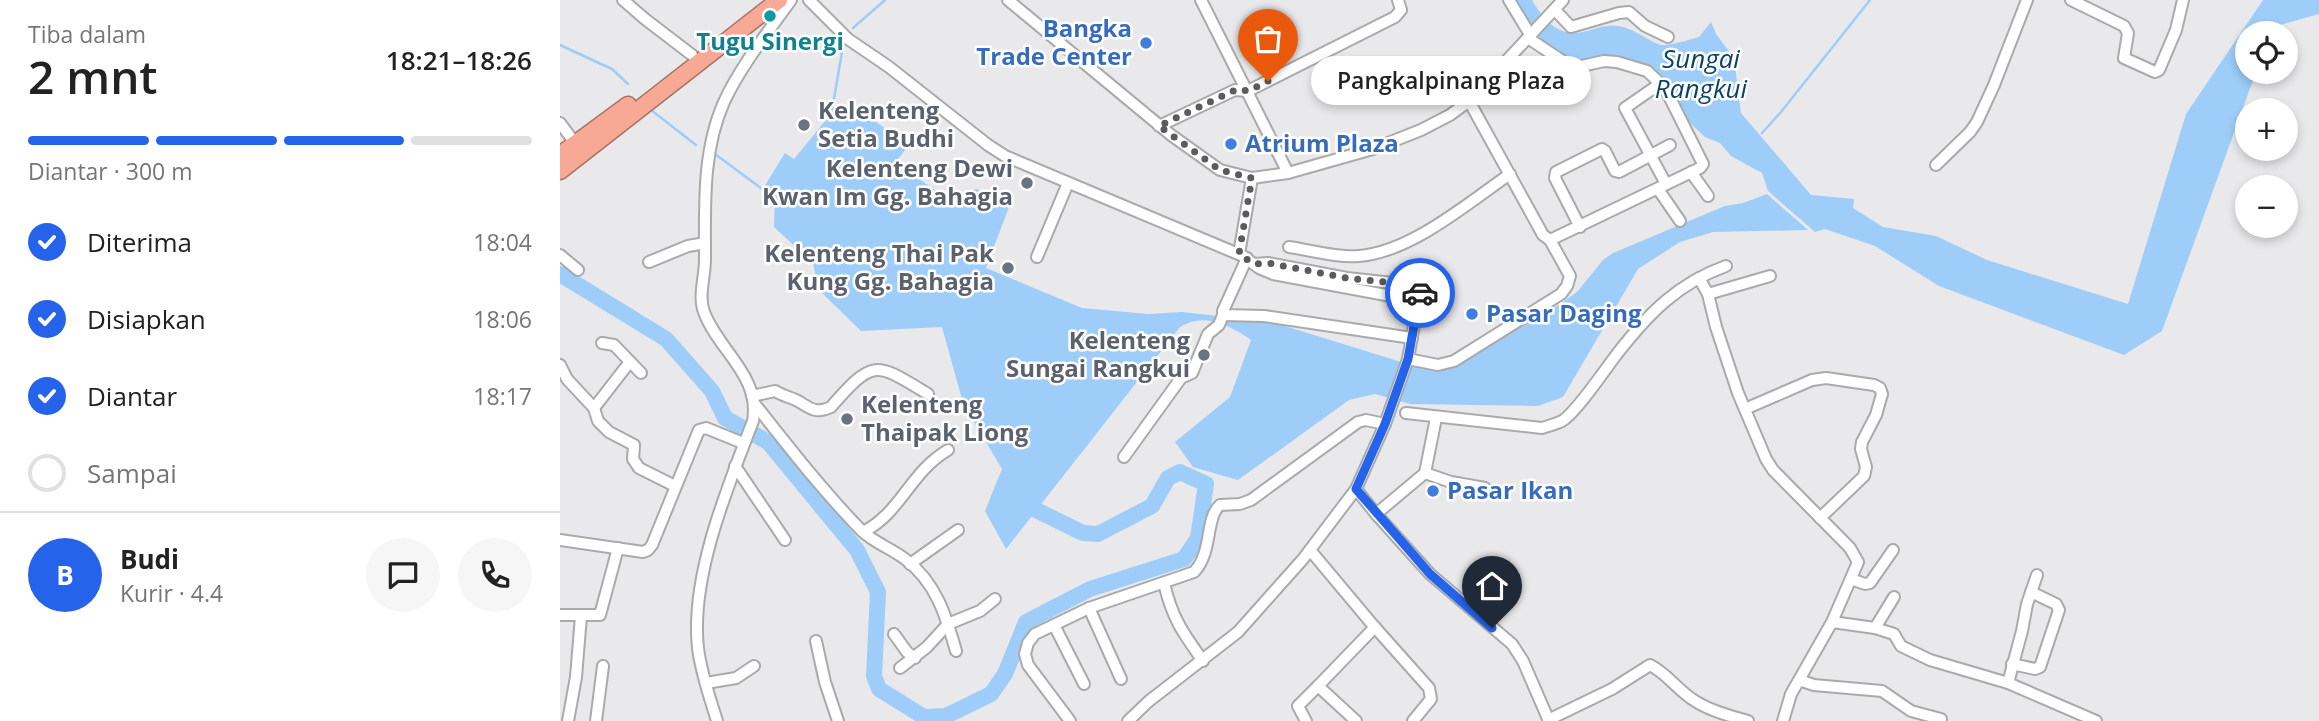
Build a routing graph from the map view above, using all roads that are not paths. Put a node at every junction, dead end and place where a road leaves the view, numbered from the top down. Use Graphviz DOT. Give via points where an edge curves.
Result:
graph roads {
  1 [pos="623,0"];
  2 [pos="765,0"];
  3 [pos="779,0"];
  4 [pos="791,0"];
  5 [pos="809,0"];
  6 [pos="1008,0"];
  7 [pos="1201,0"];
  8 [pos="1509,0"];
  9 [pos="1563,0"];
  10 [pos="2027,0"];
  11 [pos="2071,0"];
  12 [pos="2183,0"];
  13 [pos="1399,3"];
  14 [pos="1551,14"];
  15 [pos="754,18"];
  16 [pos="767,33"];
  17 [pos="1530,36"];
  18 [pos="1668,37"];
  19 [pos="692,55"];
  20 [pos="1661,83"];
  21 [pos="1248,91"];
  22 [pos="1469,101"];
  23 [pos="560,123"];
  24 [pos="1159,126"];
  25 [pos="575,143"];
  26 [pos="1670,145"];
  27 [pos="560,155"];
  28 [pos="1650,156"];
  29 [pos="1282,161"];
  30 [pos="1936,165"];
  31 [pos="560,171"];
  32 [pos="1692,172"];
  33 [pos="1288,173"];
  34 [pos="1510,174"];
  35 [pos="1252,178"];
  36 [pos="1068,183"];
  37 [pos="1662,187"];
  38 [pos="1708,197"];
  39 [pos="1680,221"];
  40 [pos="1580,227"];
  41 [pos="1550,240"];
  42 [pos="705,243"];
  43 [pos="1289,247"];
  44 [pos="560,255"];
  45 [pos="1038,257"];
  46 [pos="1247,259"];
  47 [pos="649,262"];
  48 [pos="1726,266"];
  49 [pos="578,270"];
  50 [pos="1770,275"];
  51 [pos="1699,278"];
  52 [pos="1346,283"];
  53 [pos="1708,294"];
  54 [pos="1418,301"];
  55 [pos="1222,319"];
  56 [pos="1412,338"];
  57 [pos="602,343"];
  58 [pos="1408,360"];
  59 [pos="629,363"];
  60 [pos="560,365"];
  61 [pos="641,373"];
  62 [pos="928,394"];
  63 [pos="753,399"];
  64 [pos="594,408"];
  65 [pos="1745,409"];
  66 [pos="1406,413"];
  67 [pos="1436,418"];
  68 [pos="1385,424"];
  69 [pos="744,442"];
  70 [pos="948,450"];
  71 [pos="1124,457"];
  72 [pos="735,466"];
  73 [pos="1425,473"];
  74 [pos="675,486"];
  75 [pos="1485,488"];
  76 [pos="1356,489"];
  77 [pos="1376,514"];
  78 [pos="1821,518"];
  79 [pos="958,530"];
  80 [pos="863,532"];
  81 [pos="560,540"];
  82 [pos="785,540"];
  83 [pos="618,548"];
  84 [pos="1311,550"];
  85 [pos="1893,550"];
  86 [pos="911,564"];
  87 [pos="2037,575"];
  88 [pos="1851,579"];
  89 [pos="1164,583"];
  90 [pos="2031,592"];
  91 [pos="1894,597"];
  92 [pos="995,599"];
  93 [pos="1089,608"];
  94 [pos="560,615"];
  95 [pos="581,616"];
  96 [pos="1832,622"];
  97 [pos="948,624"];
  98 [pos="1054,625"];
  99 [pos="1375,627"];
  100 [pos="1875,628"];
  101 [pos="894,634"];
  102 [pos="816,641"];
  103 [pos="956,651"];
  104 [pos="915,658"];
  105 [pos="1203,661"];
  106 [pos="2012,664"];
  107 [pos="603,666"];
  108 [pos="754,666"];
  109 [pos="900,668"];
  110 [pos="1121,679"];
  111 [pos="1799,680"];
  112 [pos="706,683"];
  113 [pos="2008,683"];
  114 [pos="1084,684"];
  115 [pos="1318,686"];
  116 [pos="1941,719"];
  117 [pos="1133,720"];
  118 [pos="1549,720"];
  119 [pos="568,721"];
  120 [pos="596,721"];
  121 [pos="717,721"];
  122 [pos="838,721"];
  123 [pos="1070,721"];
  124 [pos="1306,721"];
  125 [pos="1356,721"];
  126 [pos="1413,721"];
  127 [pos="1748,721"];
  128 [pos="1783,721"];
  129 [pos="2096,721"];
  1 -- 19 [label="street"];
  2 -- 19 [label="highway"];
  3 -- 15 [label="highway"];
  4 -- 16 [label="street"];
  5 -- 36 [label="street" via="843,36 988,145"];
  6 -- 24 [label="street"];
  7 -- 21 [label="street"];
  8 -- 17 [label="street"];
  9 -- 14 [label="street"];
  10 -- 30 [label="street" via="1977,122"];
  11 -- 12 [label="street" via="2124,26 2128,33 2124,58 2155,72 2176,30"];
  13 -- 21 [label="street" via="1395,17 1378,27"];
  14 -- 17 [label="street"];
  14 -- 18 [label="street" via="1572,27 1629,12"];
  15 -- 16 [label="street"];
  15 -- 31 [label="highway"];
  16 -- 42 [label="street" via="727,95 714,131"];
  17 -- 20 [label="street" via="1573,68 1591,62 1617,62 1647,71"];
  17 -- 22 [label="street"];
  19 -- 25 [label="highway"];
  20 -- 28 [label="street" via="1625,108"];
  20 -- 32 [label="street" via="1702,161 1703,166"];
  21 -- 24 [label="street" via="1235,90"];
  21 -- 29 [label="street"];
  22 -- 33 [label="street" via="1397,140"];
  22 -- 34 [label="street"];
  23 -- 25 [label="street"];
  24 -- 35 [label="street" via="1220,170"];
  25 -- 27 [label="highway"];
  26 -- 28 [label="street"];
  28 -- 37 [label="street"];
  28 -- 40 [label="street" via="1616,172 1602,149 1556,172"];
  29 -- 33 [label="street"];
  29 -- 35 [label="street"];
  32 -- 37 [label="street"];
  32 -- 38 [label="street"];
  33 -- 35 [label="street"];
  34 -- 41 [label="street"];
  34 -- 43 [label="street" via="1433,227 1383,251 1351,257"];
  35 -- 46 [label="street"];
  36 -- 45 [label="street"];
  36 -- 46 [label="street"];
  37 -- 39 [label="street"];
  37 -- 40 [label="street"];
  40 -- 41 [label="street"];
  41 -- 58 [label="street" via="1570,276 1561,295 1454,361 1438,365"];
  42 -- 47 [label="street"];
  42 -- 63 [label="street" via="703,311 739,366"];
  44 -- 49 [label="street"];
  46 -- 52 [label="street"];
  46 -- 55 [label="street"];
  48 -- 51 [label="street"];
  50 -- 53 [label="street"];
  51 -- 53 [label="street"];
  51 -- 67 [label="street" via="1666,300 1563,421 1542,428"];
  52 -- 54 [label="street"];
  52 -- 54 [label="street" via="1421,286"];
  53 -- 65 [label="street"];
  54 -- 56 [label="street"];
  55 -- 56 [label="street" via="1264,316"];
  55 -- 71 [label="street" via="1208,334 1192,373 1181,378"];
  56 -- 58 [label="street"];
  57 -- 59 [label="street" via="614,345"];
  58 -- 68 [label="street"];
  59 -- 61 [label="street"];
  59 -- 64 [label="street"];
  60 -- 64 [label="street"];
  62 -- 63 [label="street" via="880,369 860,376 827,410 810,410 775,391"];
  63 -- 69 [label="street" via="752,424"];
  63 -- 80 [label="street" via="791,451"];
  64 -- 74 [label="street" via="609,432 634,445 633,459 639,468"];
  65 -- 78 [label="street" via="1773,470"];
  65 -- 78 [label="street" via="1812,380 1826,378 1880,388 1882,394 1861,449 1864,476"];
  66 -- 67 [label="street"];
  67 -- 73 [label="street"];
  68 -- 76 [label="street"];
  68 -- 89 [label="street" via="1358,422 1251,500 1220,505 1202,564 1194,572"];
  69 -- 72 [label="street"];
  69 -- 74 [label="street" via="703,427"];
  70 -- 80 [label="street" via="933,459 877,525"];
  72 -- 82 [label="street"];
  72 -- 112 [label="street" via="699,599 698,646"];
  73 -- 75 [label="street"];
  73 -- 77 [label="street"];
  74 -- 83 [label="street" via="648,551"];
  76 -- 77 [label="street"];
  76 -- 84 [label="street"];
  77 -- 118 [label="street" via="1430,574 1511,644"];
  78 -- 88 [label="street" via="1857,558"];
  79 -- 86 [label="street"];
  80 -- 86 [label="street"];
  81 -- 83 [label="street"];
  83 -- 95 [label="street" via="600,615"];
  84 -- 99 [label="street"];
  84 -- 105 [label="street" via="1253,617"];
  85 -- 88 [label="street" via="1870,583"];
  86 -- 97 [label="street" via="930,584"];
  87 -- 90 [label="street"];
  88 -- 96 [label="street"];
  89 -- 93 [label="street"];
  89 -- 105 [label="street" via="1178,626"];
  90 -- 106 [label="street"];
  90 -- 106 [label="street" via="2059,610 2040,667"];
  91 -- 100 [label="street"];
  92 -- 97 [label="street" via="980,611"];
  93 -- 98 [label="street"];
  93 -- 110 [label="street"];
  94 -- 95 [label="street"];
  95 -- 119 [label="street"];
  96 -- 100 [label="street"];
  96 -- 111 [label="street"];
  97 -- 103 [label="street"];
  97 -- 104 [label="street"];
  98 -- 114 [label="street"];
  98 -- 123 [label="street" via="1035,634 1025,654 1028,665"];
  99 -- 115 [label="street"];
  99 -- 126 [label="street" via="1431,693 1429,704"];
  100 -- 113 [label="street" via="1896,635 1899,644 1930,660"];
  101 -- 104 [label="street"];
  102 -- 122 [label="street"];
  104 -- 109 [label="street"];
  105 -- 117 [label="street" via="1149,701"];
  106 -- 113 [label="street"];
  107 -- 120 [label="street"];
  108 -- 112 [label="street" via="741,676"];
  111 -- 116 [label="street" via="1882,691 1912,710"];
  111 -- 128 [label="street"];
  112 -- 121 [label="street"];
  113 -- 129 [label="street"];
  115 -- 124 [label="street" via="1298,706"];
  115 -- 125 [label="street"];
  118 -- 127 [label="street" via="1650,666 1696,702"];
}
